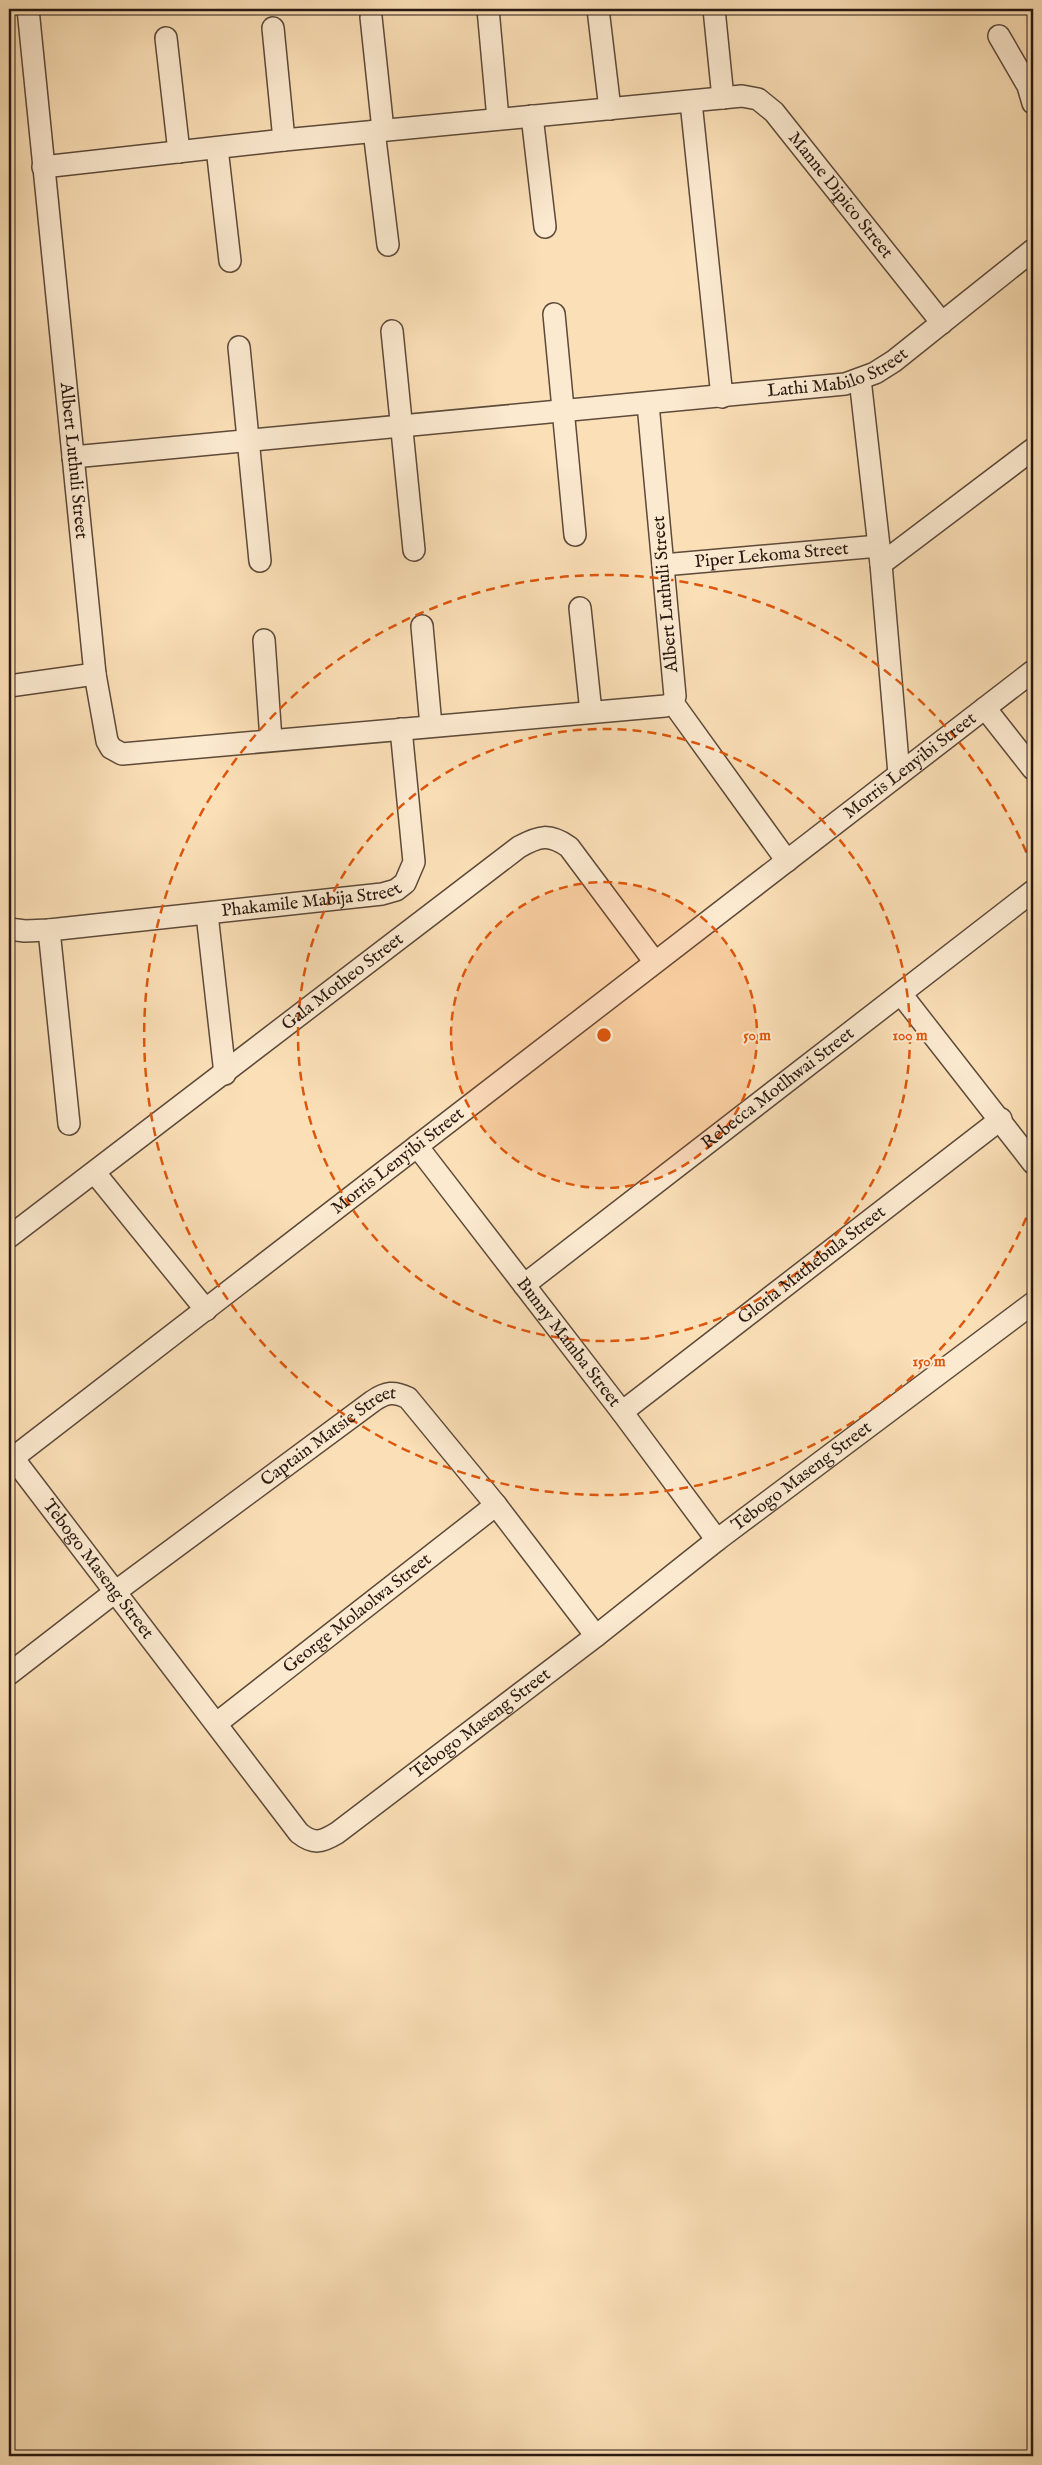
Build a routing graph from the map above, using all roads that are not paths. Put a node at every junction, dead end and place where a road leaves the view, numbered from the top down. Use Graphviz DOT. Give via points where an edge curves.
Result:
graph roads {
  1 [pos="28,9"];
  2 [pos="488,9"];
  3 [pos="598,9"];
  4 [pos="714,9"];
  5 [pos="371,17"];
  6 [pos="273,28"];
  7 [pos="998,36"];
  8 [pos="166,38"];
  9 [pos="723,98"];
  10 [pos="691,102"];
  11 [pos="1033,103"];
  12 [pos="610,109"];
  13 [pos="532,116"];
  14 [pos="498,119"];
  15 [pos="379,130"];
  16 [pos="284,140"];
  17 [pos="217,148"];
  18 [pos="179,152"];
  19 [pos="43,167"];
  20 [pos="545,227"];
  21 [pos="388,245"];
  22 [pos="1033,250"];
  23 [pos="230,261"];
  24 [pos="554,314"];
  25 [pos="942,323"];
  26 [pos="392,331"];
  27 [pos="239,348"];
  28 [pos="860,379"];
  29 [pos="722,397"];
  30 [pos="648,404"];
  31 [pos="562,412"];
  32 [pos="402,426"];
  33 [pos="249,440"];
  34 [pos="1033,449"];
  35 [pos="74,457"];
  36 [pos="575,535"];
  37 [pos="414,550"];
  38 [pos="880,555"];
  39 [pos="260,561"];
  40 [pos="663,565"];
  41 [pos="580,608"];
  42 [pos="422,626"];
  43 [pos="264,640"];
  44 [pos="1033,671"];
  45 [pos="95,674"];
  46 [pos="9,686"];
  47 [pos="673,702"];
  48 [pos="985,708"];
  49 [pos="591,712"];
  50 [pos="431,726"];
  51 [pos="401,729"];
  52 [pos="271,740"];
  53 [pos="1033,769"];
  54 [pos="899,774"];
  55 [pos="787,861"];
  56 [pos="1032,894"];
  57 [pos="207,914"];
  58 [pos="9,929"];
  59 [pos="49,930"];
  60 [pos="654,961"];
  61 [pos="901,994"];
  62 [pos="225,1074"];
  63 [pos="1001,1119"];
  64 [pos="69,1124"];
  65 [pos="417,1146"];
  66 [pos="1033,1163"];
  67 [pos="95,1173"];
  68 [pos="9,1237"];
  69 [pos="524,1285"];
  70 [pos="1033,1303"];
  71 [pos="206,1310"];
  72 [pos="622,1412"];
  73 [pos="11,1460"];
  74 [pos="496,1505"];
  75 [pos="717,1540"];
  76 [pos="115,1592"];
  77 [pos="596,1636"];
  78 [pos="9,1674"];
  79 [pos="217,1723"];
  1 -- 19 [label="street, Albert Luthuli Street"];
  2 -- 14 [label="street"];
  3 -- 12 [label="street"];
  4 -- 9 [label="street"];
  5 -- 15 [label="street"];
  6 -- 16 [label="street"];
  7 -- 11 [label="street" via="1028,86"];
  8 -- 18 [label="street"];
  9 -- 10 [label="street, Manne Dipico Street"];
  9 -- 25 [label="street, Manne Dipico Street" via="742,96 758,99 774,112"];
  10 -- 12 [label="street, Manne Dipico Street"];
  10 -- 29 [label="street"];
  12 -- 13 [label="street, Manne Dipico Street"];
  13 -- 14 [label="street, Manne Dipico Street"];
  13 -- 20 [label="street"];
  14 -- 15 [label="street, Manne Dipico Street"];
  15 -- 16 [label="street, Manne Dipico Street"];
  15 -- 21 [label="street"];
  16 -- 17 [label="street, Manne Dipico Street"];
  17 -- 18 [label="street, Manne Dipico Street"];
  17 -- 23 [label="street"];
  18 -- 19 [label="street, Manne Dipico Street"];
  19 -- 35 [label="street, Albert Luthuli Street"];
  22 -- 25 [label="street, Lathi Mabilo Street"];
  24 -- 31 [label="street"];
  25 -- 28 [label="street, Lathi Mabilo Street" via="894,361"];
  26 -- 32 [label="street"];
  27 -- 33 [label="street"];
  28 -- 29 [label="street, Lathi Mabilo Street" via="828,387"];
  28 -- 38 [label="street"];
  29 -- 30 [label="street, Lathi Mabilo Street"];
  30 -- 31 [label="street, Lathi Mabilo Street"];
  30 -- 40 [label="street, Albert Luthuli Street"];
  31 -- 32 [label="street, Lathi Mabilo Street"];
  31 -- 36 [label="street"];
  32 -- 33 [label="street, Lathi Mabilo Street"];
  32 -- 37 [label="street"];
  33 -- 35 [label="street, Lathi Mabilo Street"];
  33 -- 39 [label="street"];
  34 -- 38 [label="street"];
  35 -- 45 [label="street, Albert Luthuli Street"];
  38 -- 40 [label="street, Piper Lekoma Street"];
  38 -- 54 [label="street"];
  40 -- 47 [label="street, Albert Luthuli Street"];
  41 -- 49 [label="street"];
  42 -- 50 [label="street"];
  43 -- 52 [label="street"];
  44 -- 48 [label="street, Morris Lenyibi Street"];
  45 -- 46 [label="street"];
  45 -- 52 [label="street, Albert Luthuli Street" via="107,741 111,748 122,754"];
  47 -- 49 [label="street, Albert Luthuli Street" via="665,706"];
  47 -- 55 [label="street"];
  48 -- 53 [label="street"];
  48 -- 54 [label="street, Morris Lenyibi Street"];
  49 -- 50 [label="street, Albert Luthuli Street"];
  50 -- 51 [label="street, Albert Luthuli Street"];
  51 -- 52 [label="street, Albert Luthuli Street"];
  51 -- 57 [label="street, Phakamile Mabija Street" via="414,862 405,883 382,894"];
  54 -- 55 [label="street, Morris Lenyibi Street"];
  55 -- 60 [label="street, Morris Lenyibi Street"];
  56 -- 61 [label="street, Rebecca Motlhwai Street"];
  57 -- 59 [label="street, Phakamile Mabija Street"];
  57 -- 62 [label="street, Phakamile Mabija Street"];
  58 -- 59 [label="street, Phakamile Mabija Street"];
  59 -- 64 [label="street"];
  60 -- 62 [label="street, Gala Motheo Street" via="569,847 546,837 533,839"];
  60 -- 65 [label="street, Morris Lenyibi Street"];
  61 -- 63 [label="street"];
  61 -- 69 [label="street, Rebecca Motlhwai Street"];
  62 -- 67 [label="street, Gala Motheo Street"];
  63 -- 66 [label="street"];
  63 -- 72 [label="street, Gloria Mathebula Street"];
  65 -- 69 [label="street, Bunny Mamba Street"];
  65 -- 71 [label="street, Morris Lenyibi Street"];
  67 -- 68 [label="street, Gala Motheo Street"];
  67 -- 71 [label="street"];
  69 -- 72 [label="street, Bunny Mamba Street"];
  70 -- 75 [label="street, Tebogo Maseng Street"];
  71 -- 73 [label="street, Morris Lenyibi Street"];
  72 -- 75 [label="street, Bunny Mamba Street"];
  73 -- 76 [label="street, Tebogo Maseng Street"];
  74 -- 76 [label="street, Captain Matsie Street" via="408,1398 392,1392 383,1394"];
  74 -- 77 [label="street, Captain Matsie Street"];
  74 -- 79 [label="street, George Molaolwa Street"];
  75 -- 77 [label="street, Tebogo Maseng Street"];
  76 -- 78 [label="street, Captain Matsie Street"];
  76 -- 79 [label="street, Tebogo Maseng Street"];
  77 -- 79 [label="street, Tebogo Maseng Street" via="338,1833 317,1842 299,1833"];
}
